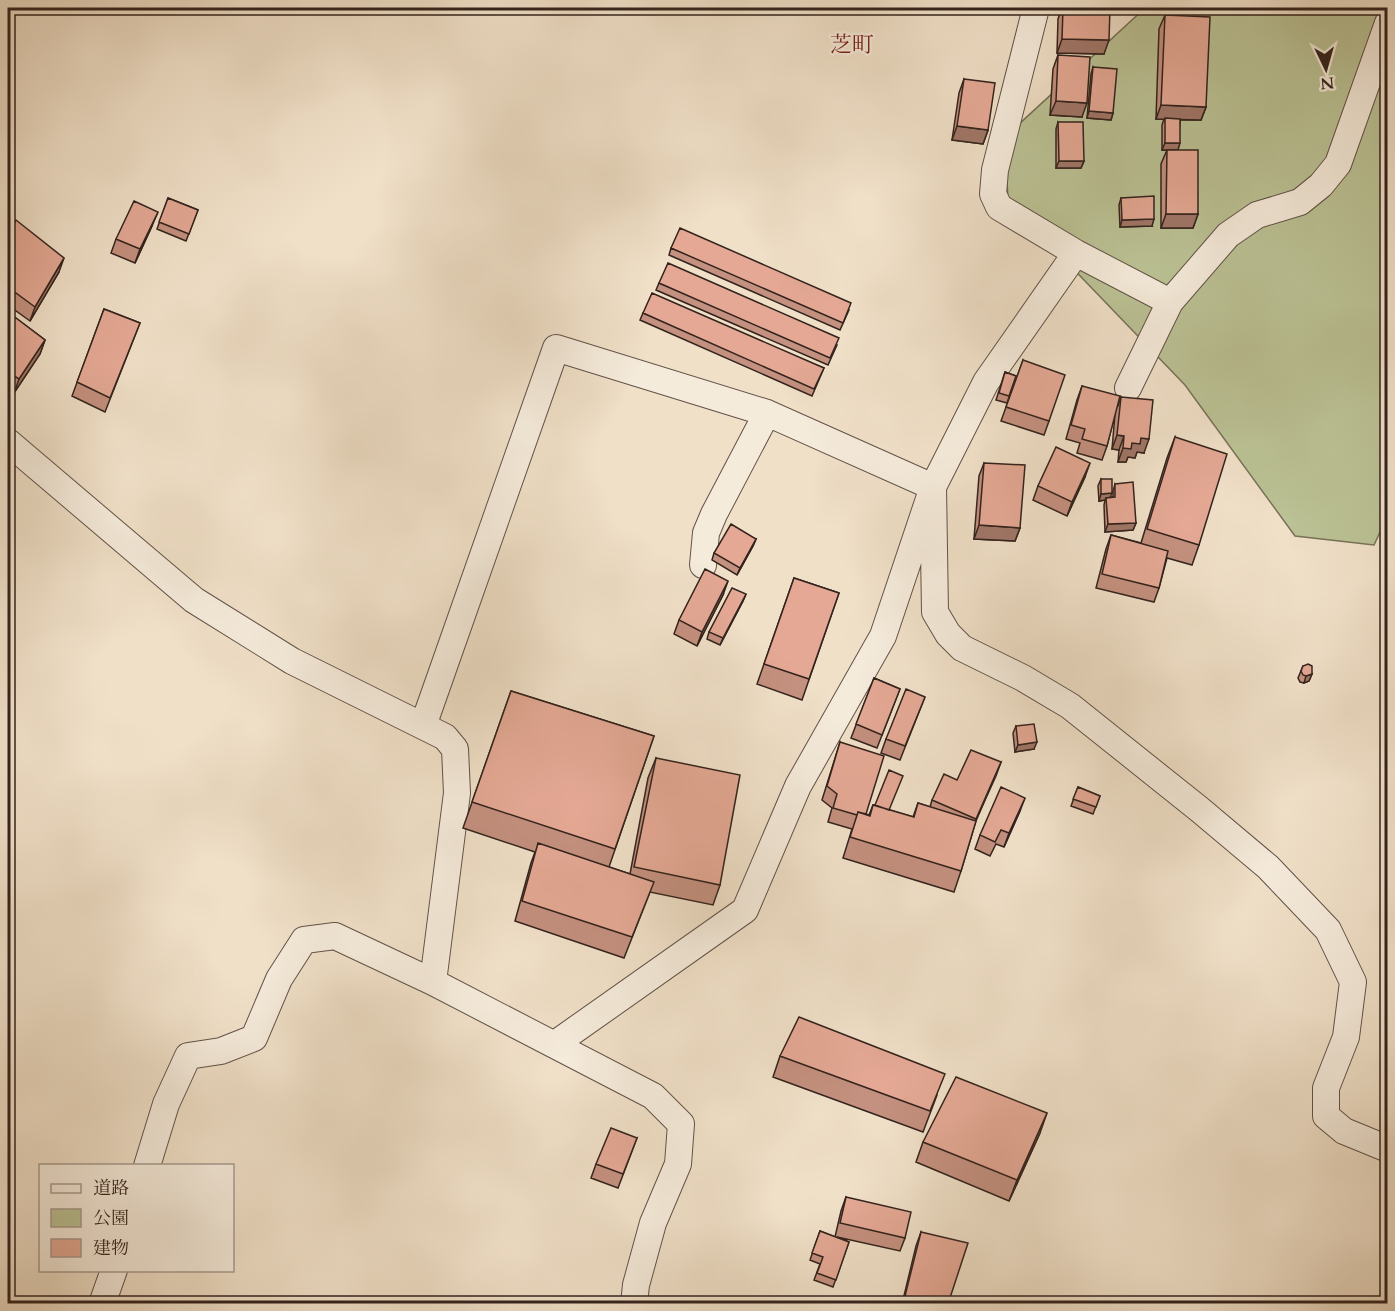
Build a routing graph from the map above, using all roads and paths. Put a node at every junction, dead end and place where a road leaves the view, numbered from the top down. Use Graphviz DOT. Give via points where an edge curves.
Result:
graph roads {
  1 [pos="1036,8"];
  2 [pos="1388,24"];
  3 [pos="1076,253"];
  4 [pos="1170,302"];
  5 [pos="1128,388"];
  6 [pos="767,413"];
  7 [pos="8,442"];
  8 [pos="933,487"];
  9 [pos="703,565"];
  10 [pos="423,726"];
  11 [pos="434,982"];
  12 [pos="555,1044"];
  13 [pos="1388,1149"];
  14 [pos="148,1164"];
  15 [pos="113,1272"];
  16 [pos="102,1304"];
  17 [pos="634,1304"];
  1 -- 3 [label="street" via="995,170 993,194 999,207"];
  2 -- 4 [label="street" via="1338,164 1322,185 1300,202 1257,215 1228,236"];
  3 -- 4 [label="street"];
  3 -- 8 [label="street" via="986,382"];
  4 -- 5 [label="street"];
  6 -- 8 [label="street"];
  6 -- 9 [label="street" via="714,514 706,533"];
  6 -- 10 [label="street" via="556,348"];
  7 -- 10 [label="street" via="194,600 292,661"];
  8 -- 12 [label="street" via="883,636 798,786 745,910"];
  8 -- 13 [label="street" via="934,612 948,634 962,648 1070,706 1268,867 1328,930 1353,982 1346,1037 1326,1088 1326,1116 1344,1131"];
  10 -- 11 [label="street" via="445,737 454,749 457,793"];
  11 -- 12 [label="street"];
  11 -- 14 [label="street" via="335,936 304,940 279,979 254,1038 221,1051 188,1056 166,1104"];
  12 -- 17 [label="street" via="653,1096 681,1124 678,1164 653,1223"];
  15 -- 16 [label="street"];
}
